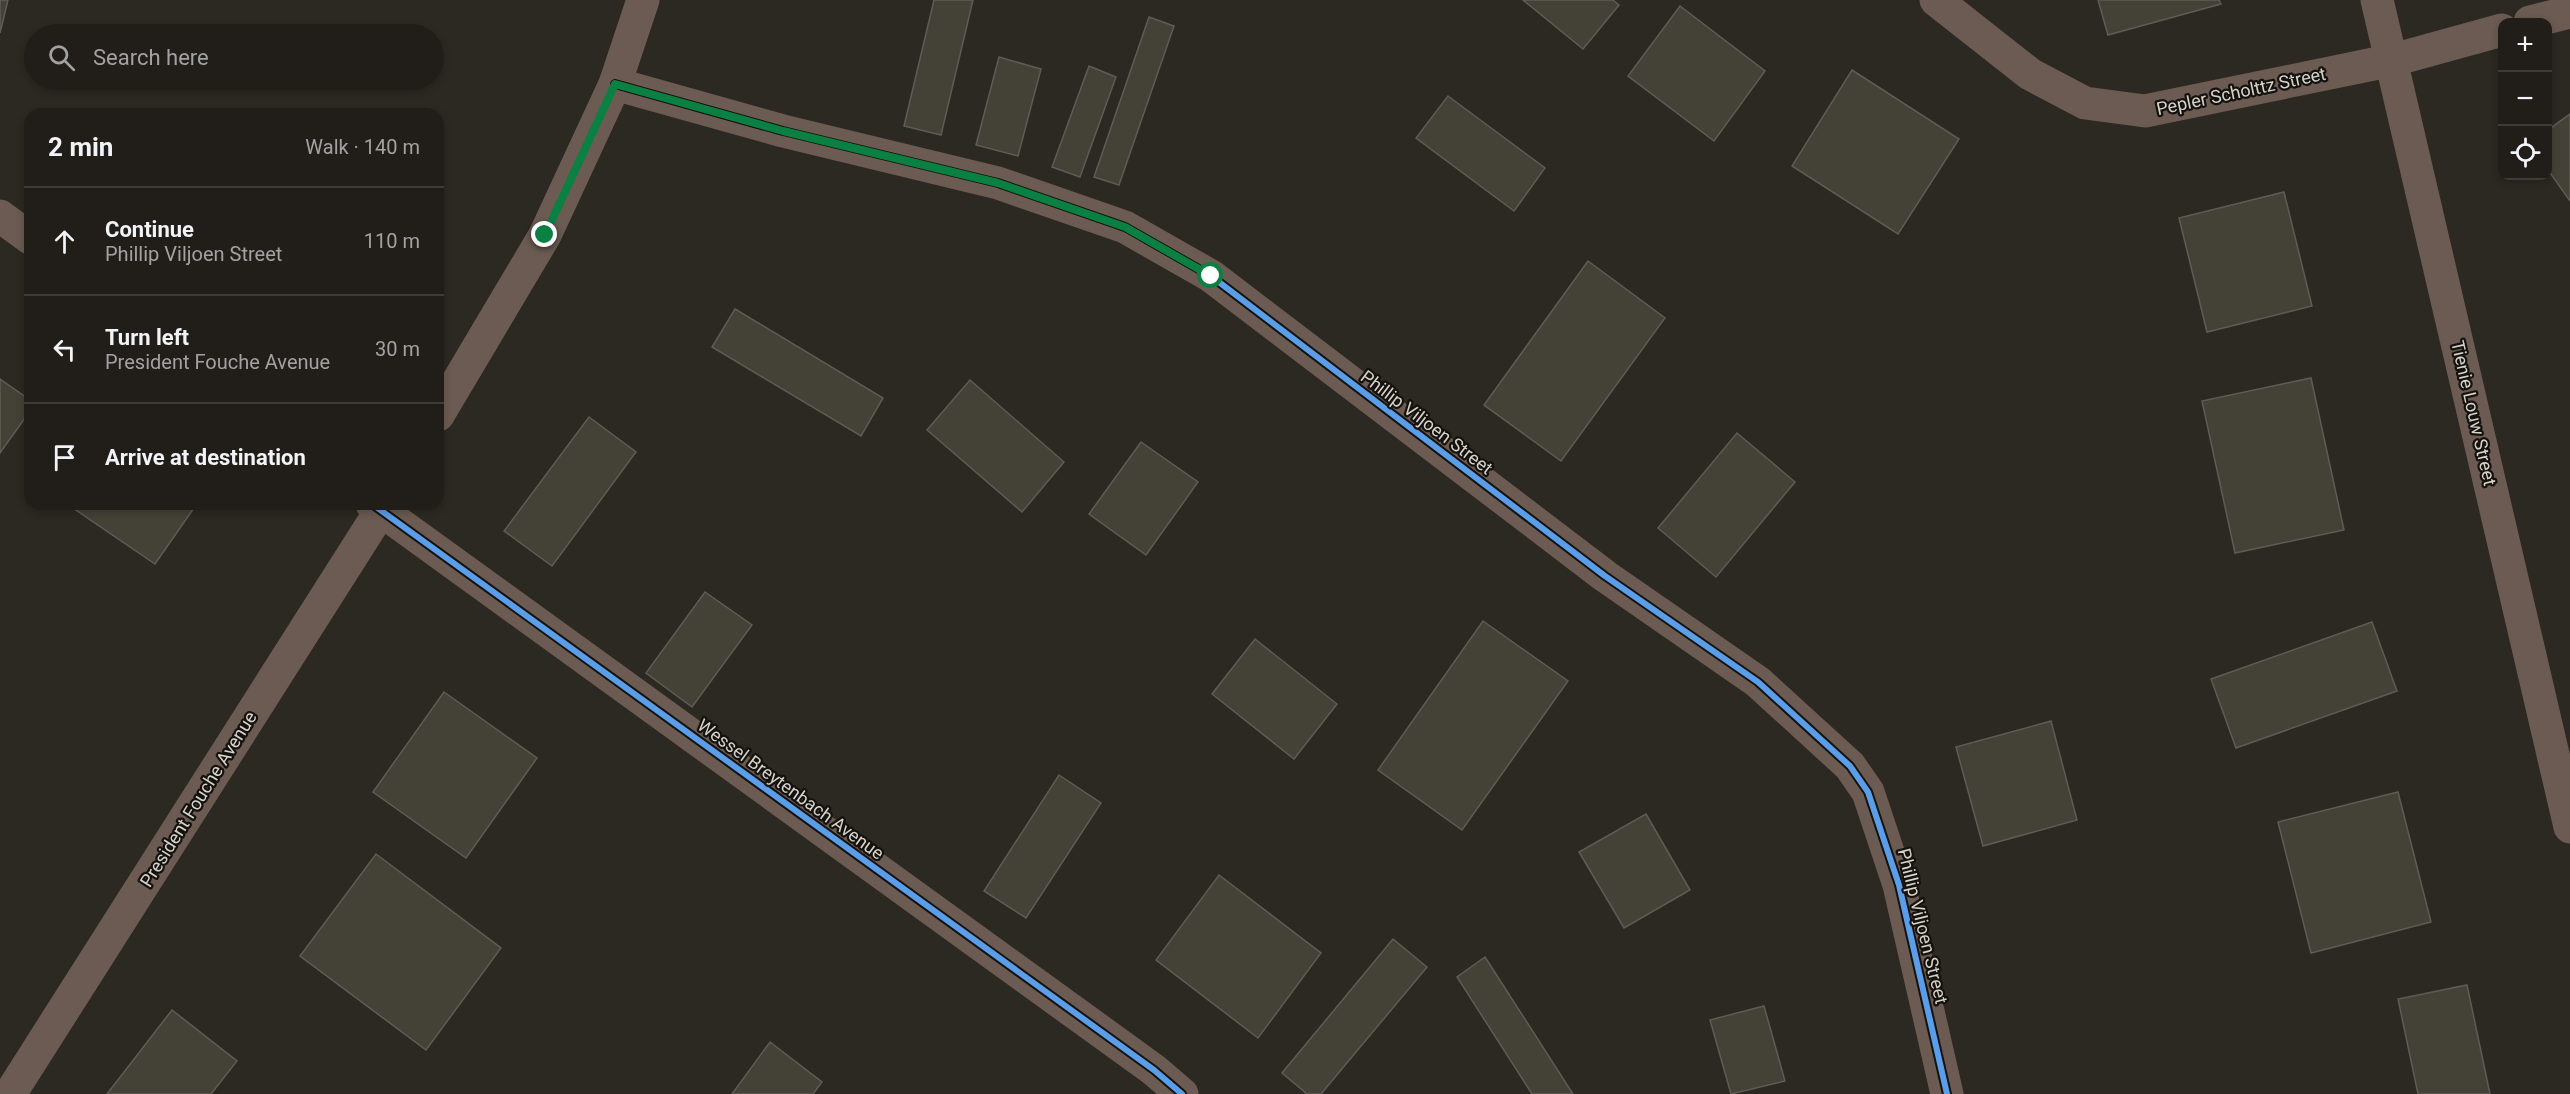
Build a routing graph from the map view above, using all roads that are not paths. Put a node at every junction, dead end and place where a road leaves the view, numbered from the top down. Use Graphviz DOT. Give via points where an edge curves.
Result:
graph roads {
  1 [pos="642,0"];
  2 [pos="1936,0"];
  3 [pos="2377,0"];
  4 [pos="2570,12"];
  5 [pos="2546,18"];
  6 [pos="2498,31"];
  7 [pos="2393,60"];
  8 [pos="615,84"];
  9 [pos="0,216"];
  10 [pos="24,234"];
  11 [pos="444,405"];
  12 [pos="376,510"];
  13 [pos="384,510"];
  14 [pos="2570,827"];
  15 [pos="13,1088"];
  16 [pos="1182,1094"];
  17 [pos="1947,1094"];
  1 -- 8 [label="street"];
  2 -- 7 [label="street, Pepler Scholttz Street" via="2039,79 2085,103 2145,111"];
  3 -- 7 [label="street, Tienie Louw Street"];
  4 -- 5 [label="street"];
  6 -- 7 [label="street, Pepler Scholttz Street"];
  7 -- 14 [label="street, Tienie Louw Street"];
  8 -- 11 [label="street" via="545,235"];
  8 -- 17 [label="street, Phillip Viljoen Street" via="772,128 998,183 1125,227 1211,276 1605,576 1758,682 1850,766 1868,792 1899,885"];
  9 -- 10 [label="street"];
  12 -- 15 [label="street, President Fouche Avenue"];
  13 -- 16 [label="street, Wessel Breytenbach Avenue"];
}
